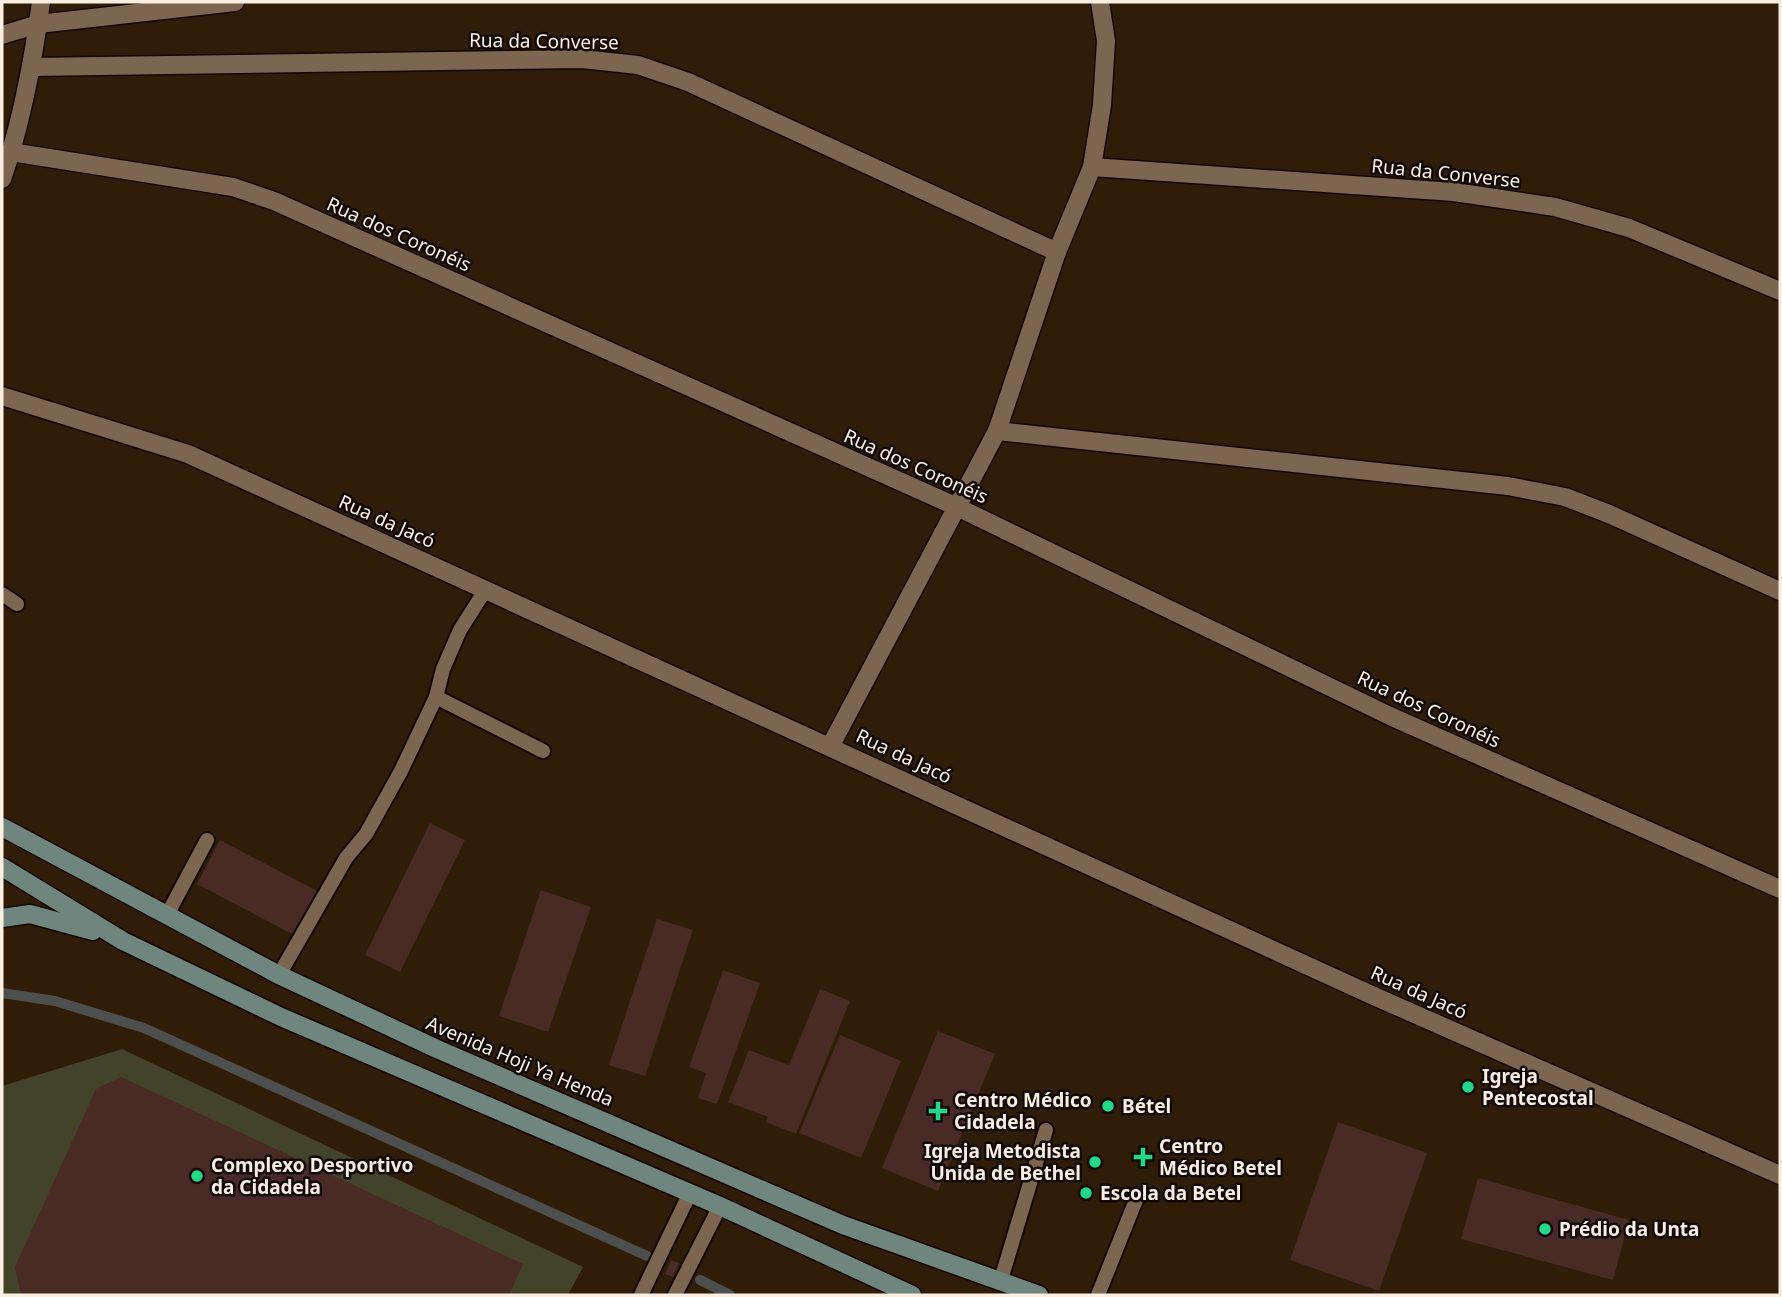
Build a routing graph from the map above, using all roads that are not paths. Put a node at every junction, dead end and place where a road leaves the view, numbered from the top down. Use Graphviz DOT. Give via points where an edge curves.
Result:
graph roads {
  1 [pos="41,2"];
  2 [pos="235,2"];
  3 [pos="1100,2"];
  4 [pos="38,24"];
  5 [pos="2,35"];
  6 [pos="31,67"];
  7 [pos="11,152"];
  8 [pos="1092,167"];
  9 [pos="2,179"];
  10 [pos="1057,252"];
  11 [pos="1780,291"];
  12 [pos="2,396"];
  13 [pos="997,431"];
  14 [pos="955,506"];
  15 [pos="486,589"];
  16 [pos="1780,591"];
  17 [pos="2,594"];
  18 [pos="17,604"];
  19 [pos="436,697"];
  20 [pos="831,745"];
  21 [pos="543,751"];
  22 [pos="2,827"];
  23 [pos="208,840"];
  24 [pos="2,867"];
  25 [pos="1780,889"];
  26 [pos="167,915"];
  27 [pos="2,918"];
  28 [pos="122,941"];
  29 [pos="279,975"];
  30 [pos="1046,1130"];
  31 [pos="1780,1175"];
  32 [pos="690,1193"];
  33 [pos="1138,1195"];
  34 [pos="720,1206"];
  35 [pos="1000,1283"];
  36 [pos="641,1295"];
  37 [pos="675,1295"];
  38 [pos="912,1295"];
  39 [pos="1039,1295"];
  40 [pos="1098,1295"];
  1 -- 4 [label="street"];
  2 -- 4 [label="street"];
  3 -- 8 [label="street" via="1106,41"];
  4 -- 5 [label="street"];
  4 -- 6 [label="street"];
  6 -- 7 [label="street"];
  6 -- 10 [label="street, Rua da Converse" via="582,59 638,65 688,82"];
  7 -- 9 [label="street"];
  7 -- 14 [label="street, Rua dos Coronéis" via="233,187 274,201"];
  8 -- 10 [label="street"];
  8 -- 11 [label="street, Rua da Converse" via="1454,192 1555,207 1629,228"];
  10 -- 13 [label="street"];
  12 -- 15 [label="street, Rua da Jacó" via="188,454"];
  13 -- 14 [label="street"];
  13 -- 16 [label="street" via="1508,486 1565,497"];
  14 -- 20 [label="street"];
  14 -- 25 [label="street, Rua dos Coronéis" via="1392,717"];
  15 -- 19 [label="lane" via="460,630"];
  15 -- 20 [label="street, Rua da Jacó"];
  17 -- 18 [label="lane"];
  19 -- 21 [label="lane"];
  19 -- 29 [label="lane" via="366,834 346,858"];
  20 -- 31 [label="street, Rua da Jacó" via="1376,997"];
  22 -- 26 [label="main road, Avenida Hoji Ya Henda"];
  23 -- 26 [label="lane"];
  24 -- 28 [label="main road"];
  26 -- 29 [label="main road, Avenida Hoji Ya Henda"];
  27 -- 28 [label="main road" via="30,914 53,918"];
  28 -- 32 [label="main road" via="281,1017"];
  29 -- 35 [label="main road, Avenida Hoji Ya Henda" via="437,1049 843,1225"];
  30 -- 35 [label="lane"];
  32 -- 34 [label="main road"];
  32 -- 36 [label="lane"];
  33 -- 40 [label="lane"];
  34 -- 37 [label="lane"];
  34 -- 38 [label="main road"];
  35 -- 39 [label="main road, Avenida Hoji Ya Henda"];
}
